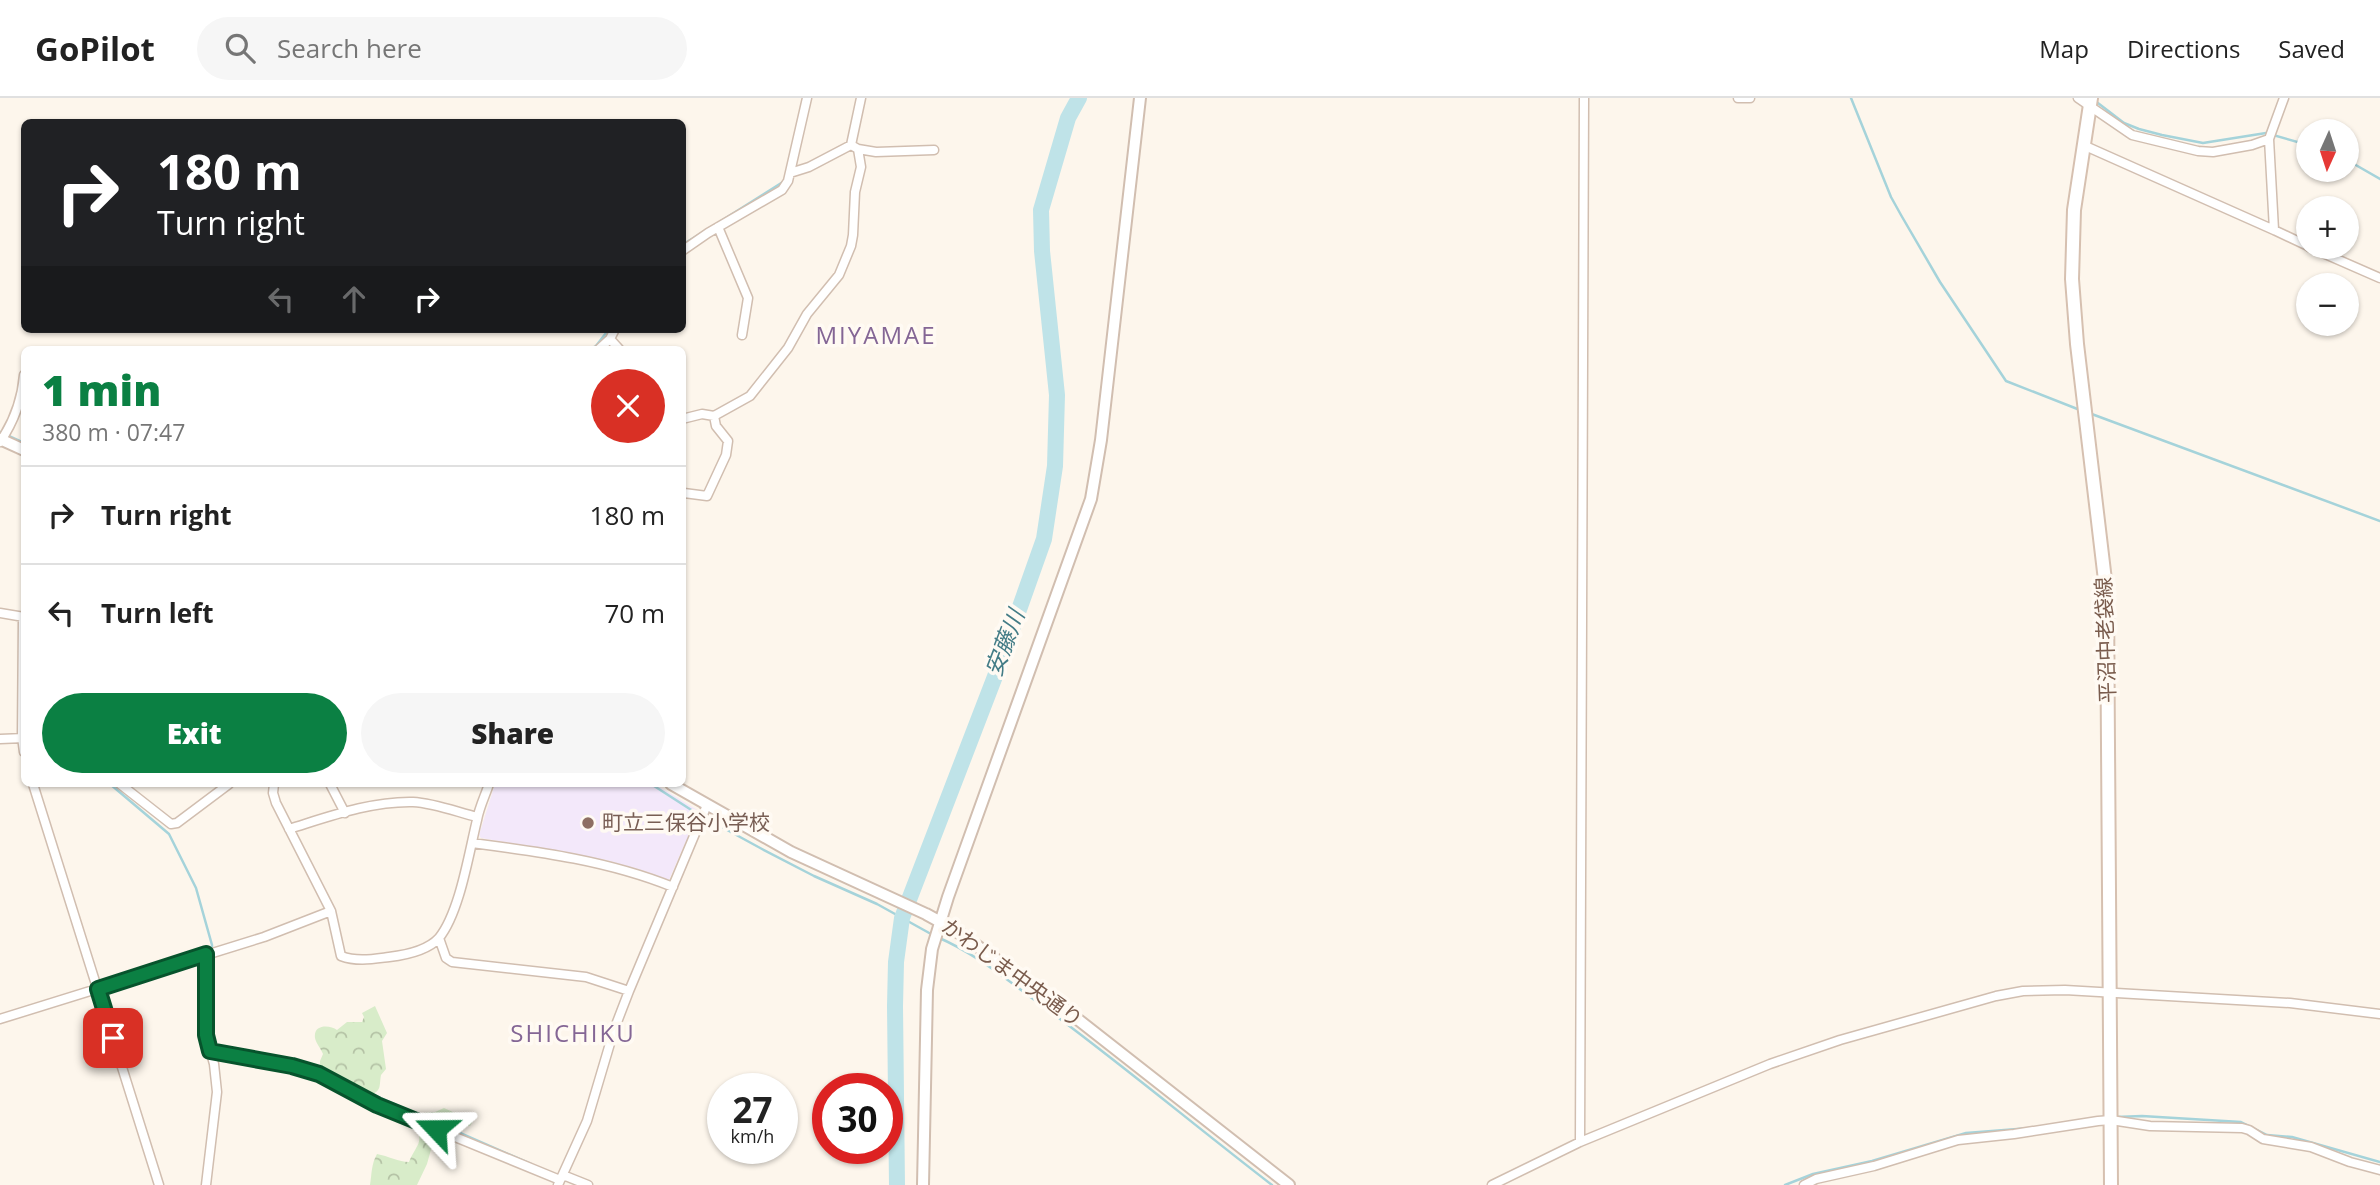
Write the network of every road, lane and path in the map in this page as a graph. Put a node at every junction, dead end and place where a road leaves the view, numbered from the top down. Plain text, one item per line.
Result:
1 (807, 98) edge
2 (861, 98) edge
3 (1140, 98) edge
4 (1584, 98) edge
5 (1738, 98) edge
6 (1750, 98) edge
7 (2078, 98) edge
8 (2284, 98) edge
9 (2090, 103) edge
10 (2269, 139) junction
11 (2083, 145) junction
12 (854, 147) junction
13 (934, 150) dead end
14 (790, 173) junction
15 (718, 227) junction
16 (2274, 230) junction
17 (2296, 240) edge
18 (686, 248) edge
19 (2338, 259) edge
20 (2380, 278) edge
21 (613, 333) edge
22 (742, 335) dead end
23 (610, 339) junction
24 (602, 346) edge
25 (616, 346) edge
26 (21, 393) edge
27 (714, 416) junction
28 (686, 418) edge
29 (1, 440) edge
30 (21, 449) edge
31 (686, 493) edge
32 (0, 613) edge
33 (21, 616) edge
34 (21, 737) edge
35 (0, 739) edge
36 (34, 787) edge
37 (124, 787) edge
38 (225, 787) edge
39 (274, 787) edge
40 (332, 787) edge
41 (488, 787) edge
42 (676, 787) edge
43 (707, 805) junction
44 (345, 813) junction
45 (477, 817) junction
46 (289, 829) junction
47 (472, 843) junction
48 (673, 887) junction
49 (331, 911) junction
50 (939, 921) junction
51 (439, 938) junction
52 (206, 954) junction
53 (98, 989) junction
54 (629, 991) junction
55 (2111, 993) junction
56 (2380, 1014) edge
57 (0, 1019) edge
58 (210, 1051) junction
59 (2111, 1120) junction
60 (1580, 1142) junction
61 (2380, 1170) edge
62 (560, 1180) edge
63 (159, 1185) edge
64 (206, 1185) edge
65 (588, 1185) edge
66 (923, 1185) edge
67 (1289, 1185) edge
68 (1492, 1185) edge
69 (1804, 1185) edge
70 (2111, 1185) edge

1 - 14 street
2 - 12 street
3 - 50 street
4 - 60 street
5 - 6 street
7 - 9 street
8 - 10 street
9 - 10 street
9 - 11 main road, 平沼中老袋線
10 - 16 street
11 - 16 street
11 - 55 main road, 平沼中老袋線
12 - 13 street
12 - 14 street
12 - 27 street
14 - 15 street
15 - 18 street
15 - 22 street
16 - 17 street
19 - 20 street
21 - 23 street
23 - 24 street
23 - 25 street
26 - 29 street
27 - 28 street
27 - 31 street
29 - 30 street
32 - 33 street
34 - 35 street
36 - 53 street
37 - 38 street
39 - 46 street
40 - 44 street
41 - 45 street
42 - 43 street, かわじま中央通り
43 - 48 street
43 - 50 street, かわじま中央通り
44 - 45 street
44 - 46 street
45 - 47 street
46 - 49 street
47 - 48 street
47 - 51 street
48 - 54 street
49 - 51 street
49 - 52 street
50 - 66 street
50 - 67 street, かわじま中央通り
51 - 54 street
52 - 53 street
52 - 58 street
53 - 57 street
53 - 63 street
54 - 62 street
55 - 56 street
55 - 59 main road, 平沼中老袋線
55 - 60 street
58 - 62 street
58 - 64 street
59 - 61 street
59 - 69 street
59 - 70 main road, 平沼中老袋線
60 - 68 street
62 - 65 street

